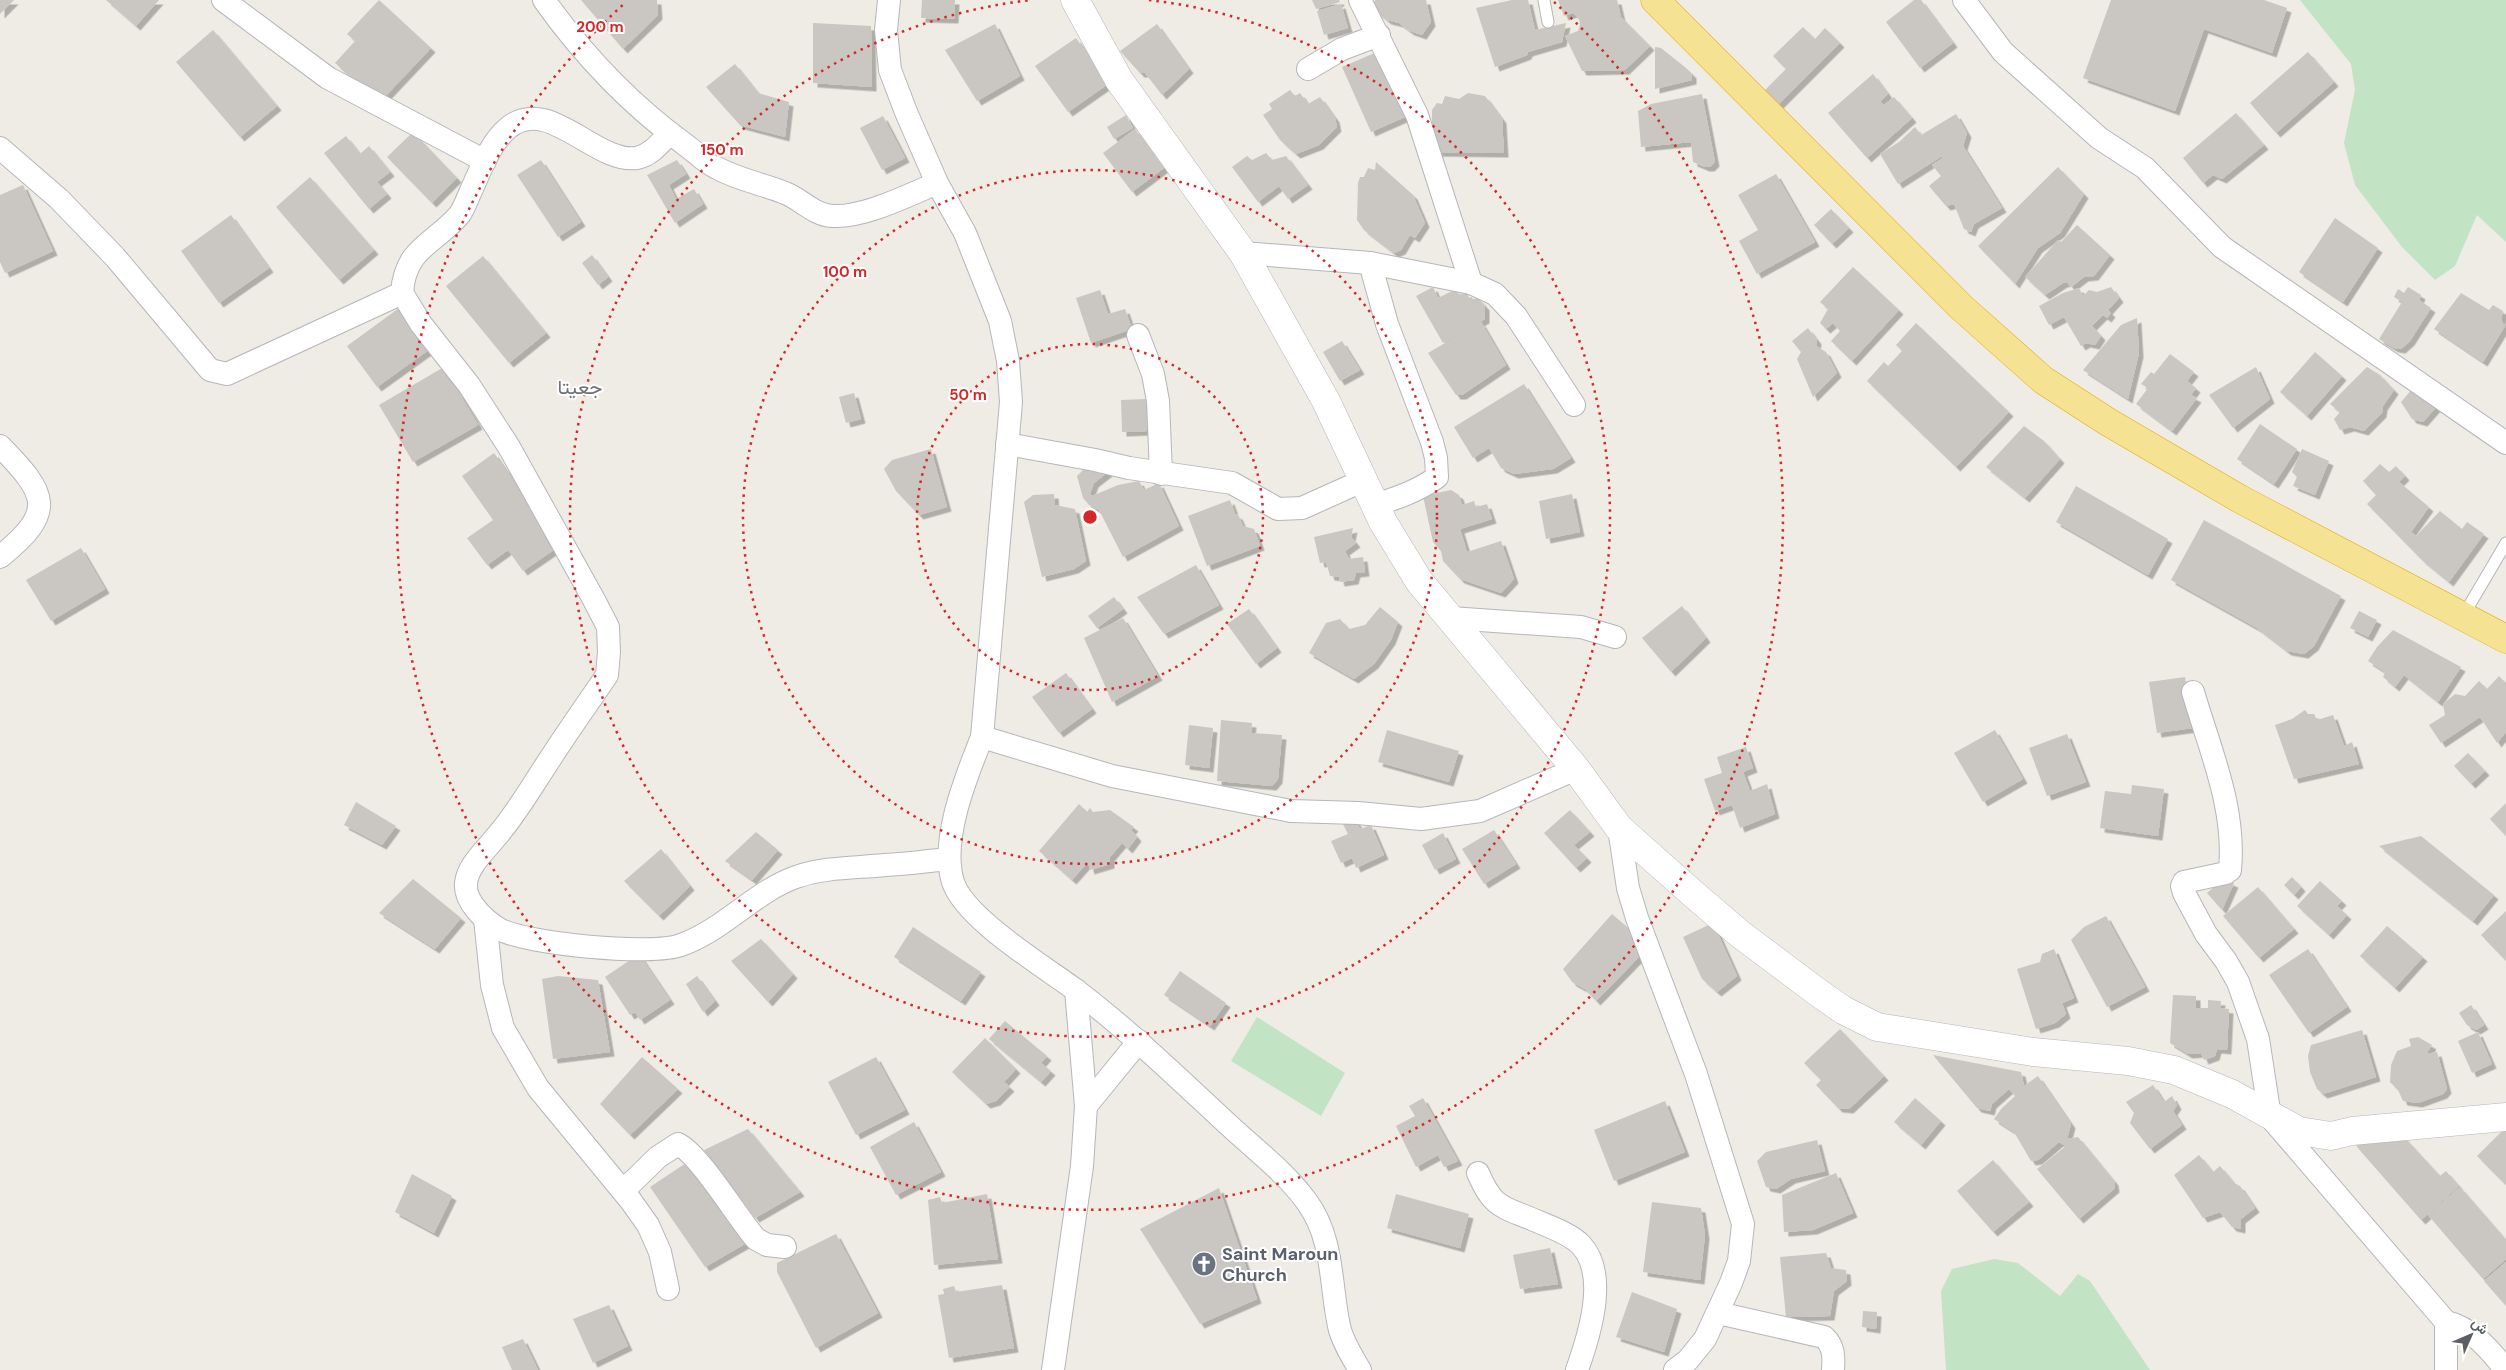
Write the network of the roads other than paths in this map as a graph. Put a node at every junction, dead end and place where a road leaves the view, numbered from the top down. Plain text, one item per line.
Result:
1 (223, 0) edge
2 (544, 0) edge
3 (889, 0) edge
4 (1075, 0) edge
5 (1360, 0) edge
6 (1544, 0) edge
7 (1655, 0) edge
8 (1964, 0) edge
9 (1548, 22) dead end
10 (1379, 35) junction
11 (1308, 68) dead end
12 (670, 134) junction
13 (0, 148) edge
14 (485, 161) junction
15 (937, 183) junction
16 (1243, 253) junction
17 (1370, 263) junction
18 (1471, 282) junction
19 (402, 293) junction
20 (1138, 335) dead end
21 (1574, 405) dead end
22 (2506, 443) edge
23 (1006, 444) junction
24 (0, 446) edge
25 (1162, 474) junction
26 (1362, 481) junction
27 (1375, 505) junction
28 (2506, 543) edge
29 (0, 557) edge
30 (2463, 616) junction
31 (1450, 618) junction
32 (1615, 637) dead end
33 (2506, 639) edge
34 (2193, 692) dead end
35 (982, 738) junction
36 (1576, 770) junction
37 (1620, 828) junction
38 (948, 859) junction
39 (485, 918) junction
40 (1076, 990) junction
41 (1140, 1042) junction
42 (1086, 1106) junction
43 (2270, 1117) junction
44 (2506, 1117) edge
45 (1478, 1173) dead end
46 (622, 1191) junction
47 (785, 1247) dead end
48 (668, 1289) dead end
49 (1718, 1313) junction
50 (2446, 1322) junction
51 (1053, 1370) edge
52 (1360, 1370) edge
53 (1577, 1370) edge
54 (1675, 1370) edge
55 (1833, 1370) edge
56 (2446, 1370) edge
57 (2506, 1370) edge

1 - 14 street
2 - 12 street
3 - 15 street
4 - 16 street
5 - 10 street
6 - 9 lane
7 - 30 highway
8 - 22 street
10 - 11 street
10 - 18 street
12 - 14 street
12 - 15 street
13 - 19 street
14 - 19 street
15 - 23 street
16 - 17 street
16 - 26 street
17 - 18 street
17 - 27 street
18 - 21 street
19 - 39 street
20 - 25 street
23 - 25 street
23 - 35 street
24 - 29 street
25 - 26 street
26 - 27 street
27 - 31 street
28 - 30 lane
30 - 33 highway
31 - 32 street
31 - 36 street
34 - 43 street
35 - 36 street
35 - 38 street
36 - 37 street
37 - 43 street
37 - 49 street
38 - 39 street
38 - 40 street
39 - 46 street
40 - 41 street
40 - 42 street
41 - 42 street
41 - 52 street
42 - 51 street
43 - 44 street
43 - 50 street
45 - 53 street
46 - 47 street
46 - 48 street
49 - 54 street
49 - 55 street
50 - 56 street
50 - 57 street

